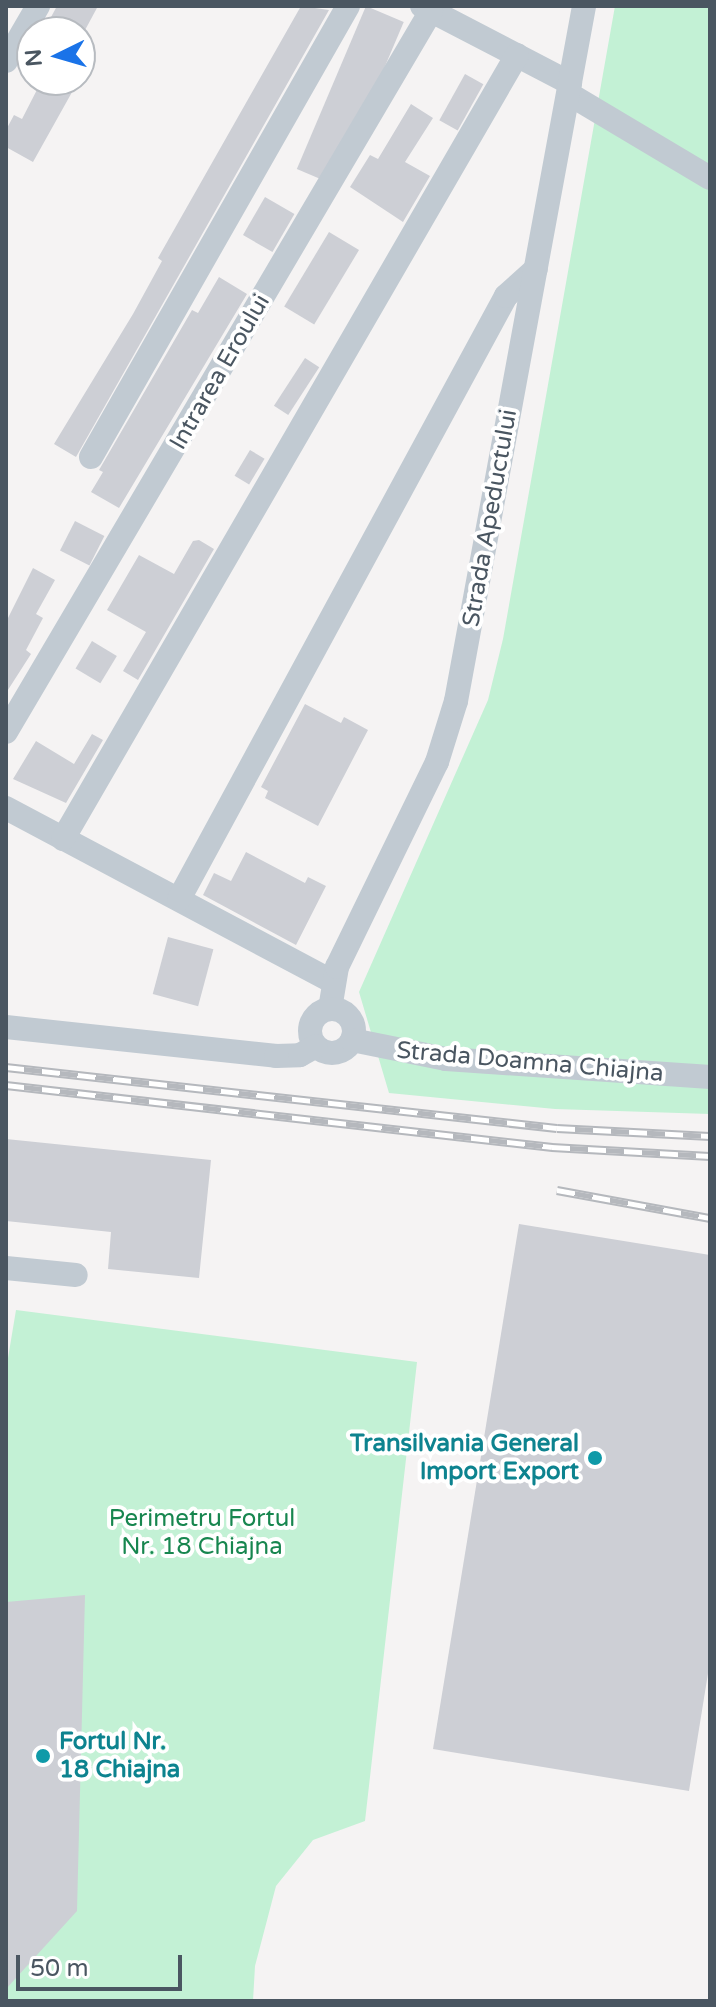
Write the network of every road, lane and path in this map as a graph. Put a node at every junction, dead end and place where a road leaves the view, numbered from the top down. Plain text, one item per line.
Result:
1 (38, 6) edge
2 (348, 6) edge
3 (584, 6) edge
4 (427, 8) edge
5 (517, 55) junction
6 (6, 61) edge
7 (570, 88) junction
8 (710, 178) edge
9 (536, 269) junction
10 (91, 457) dead end
11 (6, 732) edge
12 (6, 808) edge
13 (63, 839) junction
14 (179, 899) junction
15 (332, 981) junction
16 (330, 1009) junction
17 (6, 1027) edge
18 (352, 1040) junction
19 (316, 1046) junction
20 (710, 1077) edge
21 (6, 1268) edge
22 (76, 1275) dead end

1 - 6 street
2 - 10 street
3 - 7 street, Strada Apeductului
4 - 5 street
4 - 11 street, Intrarea Eroului
5 - 7 street
5 - 13 street
7 - 8 street
7 - 9 street, Strada Apeductului
9 - 14 street
9 - 15 street, Strada Apeductului
12 - 13 street
13 - 14 street
14 - 15 street
15 - 16 street, Strada Apeductului
16 - 18 street
16 - 19 street
17 - 19 street
18 - 19 street
18 - 20 street, Strada Doamna Chiajna
21 - 22 street

